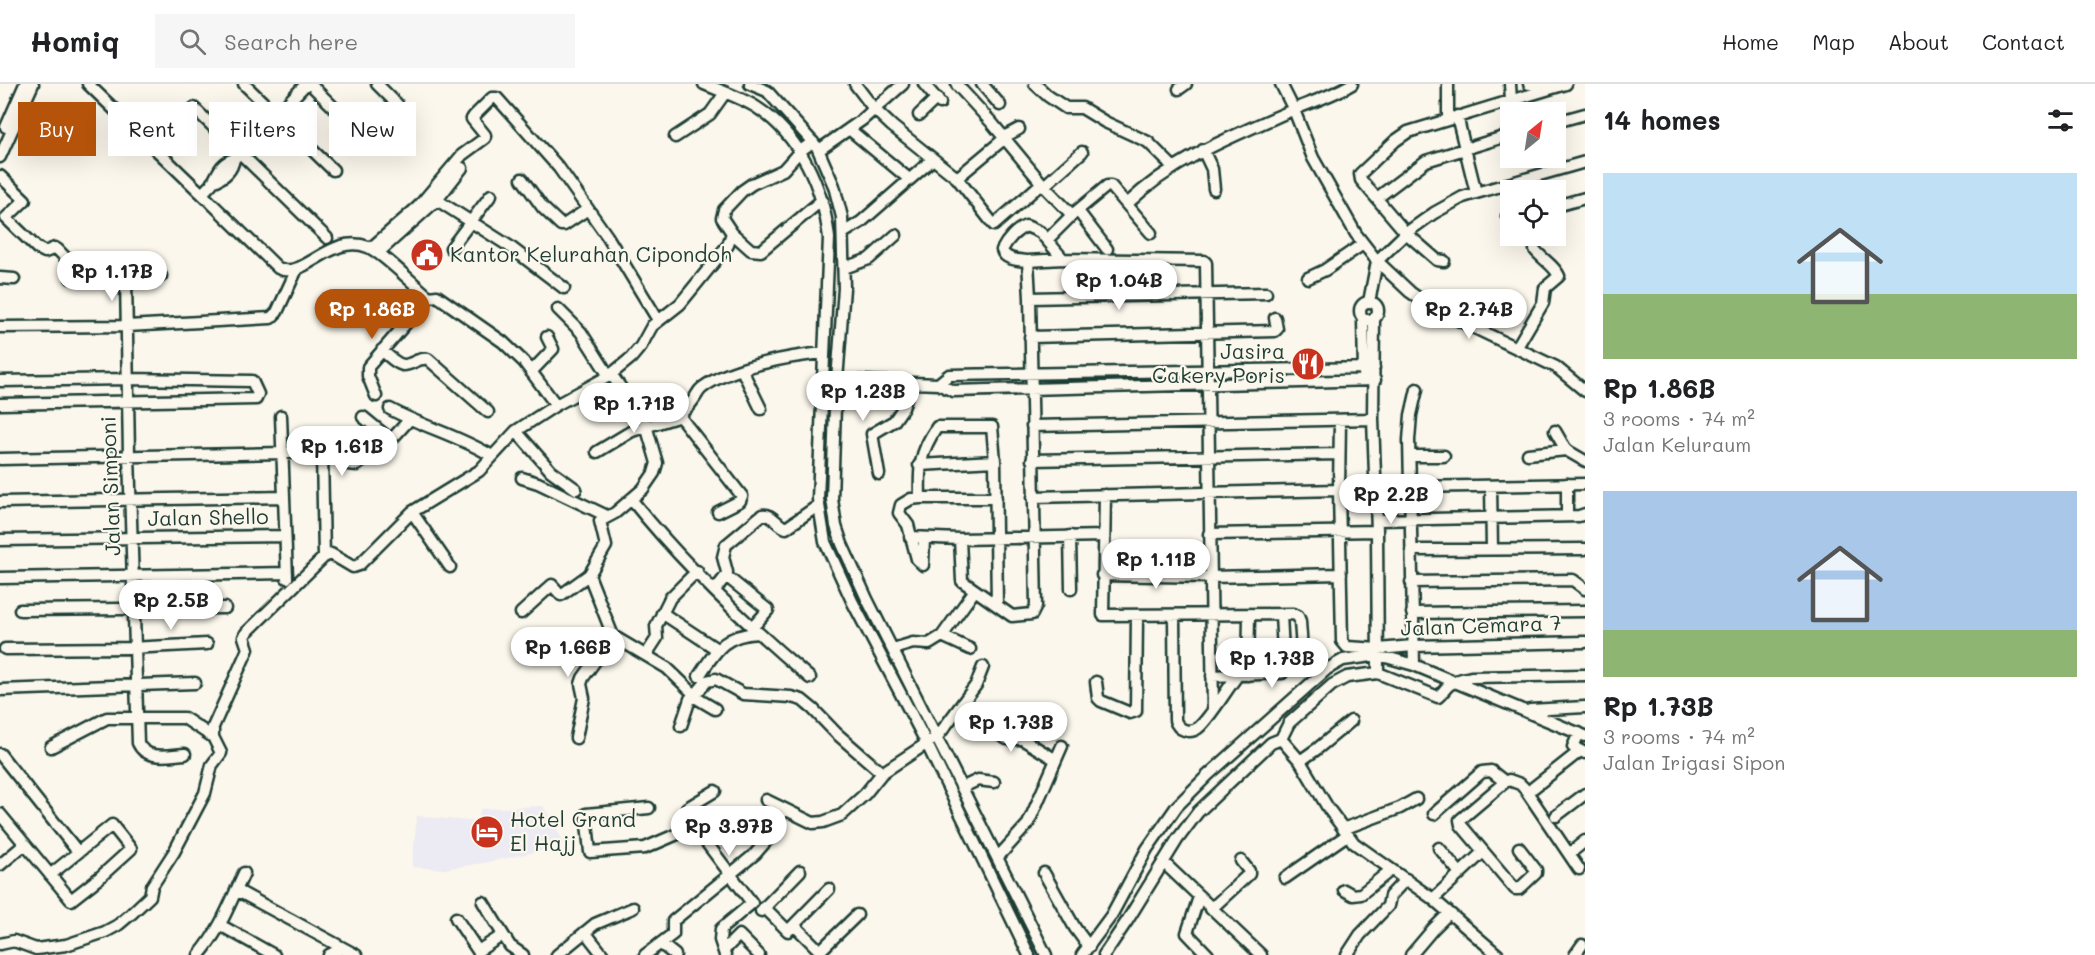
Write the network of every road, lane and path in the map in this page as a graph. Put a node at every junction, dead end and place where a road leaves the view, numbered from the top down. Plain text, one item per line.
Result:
1 (25, 84) edge
2 (33, 84) edge
3 (88, 84) edge
4 (244, 84) edge
5 (308, 84) edge
6 (377, 84) edge
7 (704, 84) edge
8 (750, 84) edge
9 (855, 84) edge
10 (903, 84) edge
11 (924, 84) edge
12 (982, 84) edge
13 (1035, 84) edge
14 (1281, 84) edge
15 (1352, 84) edge
16 (1448, 84) edge
17 (1510, 84) edge
18 (1529, 84) edge
19 (1566, 84) edge
20 (957, 85) edge
21 (1548, 86) edge
22 (771, 88) edge
23 (725, 93) junction
24 (992, 96) junction
25 (1511, 101) junction
26 (263, 102) edge
27 (289, 102) edge
28 (395, 102) edge
29 (329, 104) edge
30 (1000, 105) dead end
31 (978, 108) junction
32 (874, 109) junction
33 (1294, 110) junction
34 (197, 111) edge
35 (1585, 114) edge
36 (919, 115) dead end
37 (1453, 117) junction
38 (1566, 119) edge
39 (209, 125) edge
40 (849, 129) junction
41 (1019, 129) dead end
42 (675, 137) dead end
43 (1005, 138) junction
44 (1500, 138) edge
45 (2, 141) edge
46 (814, 145) junction
47 (1464, 148) junction
48 (801, 150) junction
49 (1203, 150) junction
50 (1082, 152) dead end
51 (317, 155) edge
52 (237, 156) joint
53 (0, 157) edge
54 (933, 159) junction
55 (1585, 162) edge
56 (1173, 167) junction
57 (462, 168) dead end
58 (333, 170) dead end
59 (0, 176) edge
60 (957, 178) junction
61 (522, 179) dead end
62 (909, 179) junction
63 (1043, 185) junction
64 (1214, 189) dead end
65 (1476, 193) junction
66 (202, 194) junction
67 (491, 195) dead end
68 (1377, 198) junction
69 (1585, 198) edge
70 (437, 200) junction
71 (822, 200) junction
72 (1566, 203) edge
73 (1127, 204) junction
74 (588, 209) junction
75 (1075, 213) junction
76 (470, 222) junction
77 (732, 233) junction
78 (843, 233) junction
79 (1151, 233) dead end
80 (1406, 233) junction
81 (896, 235) dead end
82 (327, 238) dead end
83 (1047, 240) junction
84 (1363, 244) junction
85 (451, 248) dead end
86 (1107, 249) dead end
87 (374, 250) junction
88 (1535, 250) dead end
89 (1063, 259) junction
90 (1028, 261) junction
91 (1377, 261) junction
92 (1444, 261) dead end
93 (844, 268) junction
94 (297, 269) junction
95 (161, 276) dead end
96 (0, 278) edge
97 (71, 278) dead end
98 (85, 278) junction
99 (126, 278) junction
100 (1308, 278) dead end
101 (14, 279) dead end
102 (829, 286) junction
103 (564, 288) dead end
104 (843, 288) junction
105 (1266, 293) dead end
106 (1206, 295) junction
107 (429, 297) junction
108 (1030, 298) junction
109 (558, 309) dead end
110 (1275, 318) dead end
111 (657, 320) junction
112 (127, 326) junction
113 (0, 327) edge
114 (1207, 334) junction
115 (547, 337) dead end
116 (1030, 337) junction
117 (1517, 347) junction
118 (382, 350) junction
119 (824, 353) junction
120 (1369, 368) junction
121 (742, 370) junction
122 (531, 372) junction
123 (1207, 372) junction
124 (610, 375) junction
125 (1031, 375) junction
126 (128, 379) junction
127 (837, 380) junction
128 (1369, 380) junction
129 (0, 381) edge
130 (938, 384) junction
131 (910, 385) junction
132 (1207, 386) junction
133 (1031, 388) junction
134 (1417, 389) dead end
135 (1585, 391) edge
136 (376, 396) dead end
137 (129, 400) junction
138 (0, 404) edge
139 (556, 405) junction
140 (761, 409) dead end
141 (390, 410) dead end
142 (488, 412) dead end
143 (281, 416) dead end
144 (678, 416) junction
145 (363, 417) dead end
146 (1373, 419) junction
147 (409, 420) junction
148 (1340, 420) junction
149 (1207, 421) junction
150 (1032, 426) junction
151 (647, 427) junction
152 (516, 431) junction
153 (1555, 431) dead end
154 (391, 440) junction
155 (1566, 450) junction
156 (597, 452) dead end
157 (282, 453) junction
158 (322, 453) junction
159 (1339, 454) junction
160 (1528, 454) dead end
161 (129, 455) junction
162 (1208, 455) junction
163 (492, 456) junction
164 (1410, 456) junction
165 (1444, 456) dead end
166 (0, 459) edge
167 (1032, 460) junction
168 (995, 461) junction
169 (1585, 461) edge
170 (919, 465) junction
171 (879, 474) dead end
172 (522, 478) dead end
173 (1567, 484) junction
174 (1585, 484) edge
175 (1491, 486) junction
176 (1410, 488) junction
177 (576, 489) dead end
178 (1339, 490) junction
179 (1209, 494) junction
180 (1105, 495) junction
181 (282, 497) junction
182 (1033, 497) junction
183 (131, 498) junction
184 (996, 498) junction
185 (631, 499) junction
186 (915, 499) junction
187 (0, 502) edge
188 (819, 505) junction
189 (412, 512) junction
190 (718, 512) dead end
191 (1585, 514) edge
192 (834, 515) junction
193 (607, 516) junction
194 (1567, 516) junction
195 (821, 517) junction
196 (1492, 517) junction
197 (1411, 519) junction
198 (1374, 527) junction
199 (1341, 531) junction
200 (1209, 534) junction
201 (285, 536) junction
202 (1070, 536) junction
203 (1103, 536) junction
204 (910, 537) junction
205 (1034, 537) junction
206 (132, 538) junction
207 (924, 538) junction
208 (996, 538) junction
209 (960, 539) junction
210 (0, 540) edge
211 (1492, 549) junction
212 (1585, 549) edge
213 (1411, 550) junction
214 (324, 557) junction
215 (450, 567) dead end
216 (697, 571) junction
217 (287, 573) junction
218 (590, 574) junction
219 (1341, 574) junction
220 (133, 575) junction
221 (1102, 575) junction
222 (726, 576) junction
223 (1210, 577) junction
224 (0, 578) edge
225 (1411, 582) junction
226 (1071, 589) dead end
227 (1585, 589) edge
228 (288, 590) junction
229 (715, 590) junction
230 (975, 590) junction
231 (997, 605) junction
232 (225, 608) dead end
233 (134, 609) junction
234 (20, 610) dead end
235 (1585, 611) edge
236 (521, 613) dead end
237 (662, 613) junction
238 (1412, 613) junction
239 (1174, 615) junction
240 (1211, 615) junction
241 (1249, 615) junction
242 (1281, 615) junction
243 (1137, 616) junction
244 (755, 631) junction
245 (613, 636) junction
246 (942, 636) junction
247 (1585, 642) edge
248 (207, 644) dead end
249 (1413, 646) junction
250 (136, 647) junction
251 (4, 649) dead end
252 (893, 649) junction
253 (970, 649) dead end
254 (718, 650) junction
255 (646, 655) junction
256 (1379, 661) junction
257 (1414, 664) junction
258 (983, 667) dead end
259 (1284, 670) junction
260 (1243, 675) junction
261 (1585, 675) edge
262 (699, 676) dead end
263 (1212, 676) junction
264 (810, 678) dead end
265 (195, 682) dead end
266 (1096, 682) dead end
267 (136, 683) junction
268 (1448, 688) junction
269 (0, 690) edge
270 (694, 695) junction
271 (1585, 707) edge
272 (715, 709) dead end
273 (1212, 710) junction
274 (1527, 710) junction
275 (137, 718) junction
276 (1351, 721) dead end
277 (978, 723) dead end
278 (681, 726) dead end
279 (213, 737) junction
280 (576, 738) dead end
281 (932, 739) junction
282 (1281, 739) junction
283 (1580, 742) edge
284 (1062, 746) dead end
285 (51, 747) dead end
286 (0, 754) edge
287 (185, 754) dead end
288 (1056, 760) junction
289 (1300, 761) junction
290 (882, 773) junction
291 (994, 782) dead end
292 (1505, 782) junction
293 (963, 787) junction
294 (1533, 788) dead end
295 (715, 791) dead end
296 (1585, 794) edge
297 (1416, 799) dead end
298 (766, 800) dead end
299 (649, 808) dead end
300 (784, 809) junction
301 (0, 814) edge
302 (1434, 814) dead end
303 (1556, 816) dead end
304 (696, 826) junction
305 (1345, 832) junction
306 (1585, 841) edge
307 (25, 844) junction
308 (1439, 848) dead end
309 (1519, 848) dead end
310 (78, 852) junction
311 (1484, 852) junction
312 (1569, 854) junction
313 (998, 857) junction
314 (1240, 861) dead end
315 (1163, 862) junction
316 (0, 865) edge
317 (1579, 869) dead end
318 (1391, 870) junction
319 (800, 871) dead end
320 (244, 873) dead end
321 (730, 873) junction
322 (1044, 873) dead end
323 (1460, 873) junction
324 (50, 875) junction
325 (1285, 878) dead end
326 (1406, 879) junction
327 (830, 889) dead end
328 (236, 890) junction
329 (1344, 890) dead end
330 (1199, 897) junction
331 (1433, 899) junction
332 (483, 902) dead end
333 (752, 903) junction
334 (764, 907) junction
335 (633, 908) dead end
336 (1211, 909) junction
337 (1449, 913) junction
338 (856, 915) dead end
339 (456, 918) dead end
340 (220, 925) junction
341 (794, 925) junction
342 (585, 932) junction
343 (503, 935) junction
344 (0, 944) edge
345 (661, 944) junction
346 (1582, 945) dead end
347 (1085, 951) edge
348 (346, 952) edge
349 (724, 953) edge
350 (199, 955) edge
351 (274, 955) edge
352 (329, 955) edge
353 (356, 955) edge
354 (523, 955) edge
355 (557, 955) edge
356 (603, 955) edge
357 (645, 955) edge
358 (675, 955) edge
359 (759, 955) edge
360 (1029, 955) edge
361 (1046, 955) edge
362 (1104, 955) edge
363 (1208, 955) edge
364 (1261, 955) edge
365 (1347, 955) edge
366 (1411, 955) edge
367 (1498, 955) edge
368 (1575, 955) edge

1 - 45 street
2 - 45 street
3 - 66 street
4 - 26 street
5 - 27 street
5 - 29 street
6 - 28 street
7 - 23 street
8 - 22 street
9 - 32 street
10 - 32 street
11 - 36 street
12 - 24 street
13 - 56 street
14 - 33 street
15 - 33 street
16 - 37 street
17 - 25 street
18 - 21 street
19 - 21 street
20 - 31 street
21 - 25 street
22 - 46 street
23 - 42 street
23 - 48 street
24 - 30 street
24 - 31 street
25 - 37 street
31 - 43 street
32 - 40 street
32 - 54 street
33 - 49 street
33 - 84 street
34 - 39 street
35 - 38 street
37 - 47 street
37 - 68 street
40 - 46 street
40 - 62 street
41 - 43 street
43 - 60 street
43 - 63 street
44 - 47 street
45 - 53 street
46 - 48 street
46 - 78 street
47 - 65 street
47 - 68 street
48 - 71 street
48 - 77 street
49 - 56 street
49 - 64 street
50 - 63 street
51 - 58 street
52 - 66 street
52 - 82 street
54 - 60 street
54 - 62 street
55 - 65 street
56 - 73 street
57 - 70 street
59 - 98 street
60 - 63 street
61 - 74 street
62 - 78 street
63 - 75 street
65 - 80 street
66 - 94 street
67 - 76 street
68 - 80 street
69 - 72 street
70 - 76 street
70 - 87 street
71 - 77 street
71 - 102 street
73 - 75 street
73 - 79 street
74 - 87 street
74 - 111 street
75 - 83 street
75 - 86 street
76 - 85 street
76 - 103 street
77 - 111 street
78 - 93 street
80 - 91 street
80 - 92 street
81 - 93 street
83 - 89 street
83 - 90 street
84 - 91 street
84 - 100 street
87 - 94 street
87 - 107 street
88 - 117 street
89 - 90 street
89 - 106 street
90 - 108 street
91 - 117 street
91 - 120 street
93 - 104 street
94 - 112 street
95 - 99 street
96 - 101 street
97 - 98 street
98 - 99 street
99 - 112 street, Jalan Simponi
102 - 104 street
102 - 119 street
104 - 127 street
105 - 106 street
106 - 108 street
106 - 114 street
107 - 118 street
107 - 122 street
108 - 116 street
109 - 124 street
110 - 114 street
111 - 124 street
112 - 113 street
112 - 126 street, Jalan Simponi
114 - 116 street
114 - 123 street
115 - 122 street
116 - 125 street
117 - 135 street
118 - 136 street
118 - 142 street
119 - 121 street
119 - 188 street
120 - 123 street
120 - 128 street
121 - 140 street
121 - 144 street
122 - 139 street
123 - 125 street
123 - 132 street
124 - 139 street
124 - 151 street
125 - 130 street
125 - 133 street
126 - 129 street
126 - 137 street, Jalan Simponi
126 - 137 street
127 - 131 street
127 - 192 street
128 - 132 street
128 - 146 street
130 - 131 street
130 - 133 street
131 - 171 street
132 - 133 street
132 - 149 street
133 - 150 street
134 - 164 street
137 - 138 street
137 - 161 street, Jalan Simponi
139 - 152 street
141 - 147 street
143 - 157 street
144 - 151 street
144 - 190 street
145 - 154 street
146 - 148 street
146 - 198 street
147 - 154 street
147 - 163 street
148 - 149 street
148 - 159 street
149 - 150 street
149 - 162 street
150 - 167 street
151 - 156 street
151 - 185 street
152 - 163 street
152 - 177 street
153 - 155 street
154 - 158 street
155 - 160 street
155 - 169 street
157 - 158 street
157 - 161 street
157 - 181 street
158 - 214 street
159 - 162 street
159 - 178 street
161 - 166 street
161 - 183 street, Jalan Simponi
162 - 167 street
162 - 179 street
163 - 189 street
164 - 165 street
164 - 176 street
167 - 182 street
168 - 170 street
168 - 170 street
168 - 184 street
170 - 186 street
172 - 193 street
173 - 174 street
173 - 175 street
173 - 194 street
175 - 176 street
175 - 196 street
176 - 197 street
178 - 179 street
178 - 199 street
179 - 180 street
179 - 200 street
180 - 182 street
180 - 203 street
181 - 183 street
181 - 201 street
182 - 205 street
183 - 187 street
183 - 206 street, Jalan Simponi
184 - 186 street
184 - 208 street
185 - 193 street
185 - 216 street
186 - 204 street
188 - 195 street
188 - 222 street
189 - 214 street
189 - 215 street
191 - 194 street
192 - 195 street
192 - 252 street
193 - 218 street
194 - 196 street
195 - 281 street
196 - 197 street
196 - 211 street
197 - 198 street
197 - 213 street
198 - 199 street
198 - 256 street
199 - 200 street
199 - 219 street
200 - 223 street
201 - 206 street, Jalan Shello
201 - 217 street
202 - 203 street
202 - 205 street
202 - 226 street
203 - 221 street
204 - 207 street
204 - 207 street
205 - 208 street
205 - 231 street
206 - 210 street, Jalan Shello
206 - 220 street, Jalan Simponi
207 - 209 street
208 - 209 street
208 - 231 street
209 - 230 street
211 - 212 street
211 - 213 street
213 - 225 street
214 - 228 street
216 - 229 street
216 - 237 street
217 - 220 street
217 - 228 street
218 - 236 street
218 - 245 street
219 - 223 street
219 - 256 street
220 - 224 street
220 - 233 street, Jalan Simponi
221 - 223 street
221 - 243 street
222 - 229 street
222 - 244 street
223 - 240 street
225 - 227 street
225 - 238 street
228 - 279 street
229 - 244 street
230 - 231 street
230 - 246 street
232 - 233 street
233 - 234 street
233 - 250 street, Jalan Simponi
235 - 238 street
237 - 254 street
237 - 255 street
238 - 249 street
239 - 240 street
239 - 243 street
239 - 273 street
240 - 241 street
240 - 263 street
241 - 242 street
241 - 260 street
242 - 259 street
242 - 259 street
243 - 266 street
244 - 254 street
244 - 264 street
245 - 255 street
245 - 280 street
246 - 252 street
246 - 253 street
247 - 249 street, Jalan Cemara 7
248 - 250 street
249 - 256 street, Jalan Cemara 7
249 - 257 street
250 - 251 street
250 - 267 street, Jalan Simponi
252 - 281 street
254 - 262 street
255 - 270 street
256 - 257 street
256 - 268 street
256 - 282 street
256 - 347 street
257 - 268 street
258 - 281 street
259 - 260 street
260 - 263 street
260 - 273 street
261 - 268 street
263 - 273 street
265 - 267 street
267 - 269 street
267 - 275 street, Jalan Simponi
268 - 274 street
270 - 272 street
270 - 278 street
270 - 290 street
271 - 274 street
274 - 283 street
275 - 279 street
275 - 285 street
275 - 287 street, Jalan Simponi
276 - 289 street
277 - 288 street
279 - 344 street
281 - 290 street
281 - 293 street
281 - 360 street
282 - 289 street
282 - 315 street
283 - 294 street
284 - 288 street
286 - 310 street
288 - 313 street
289 - 305 street
290 - 300 street
291 - 293 street
292 - 302 street
292 - 311 street
292 - 312 street
293 - 313 street
295 - 304 street
296 - 303 street
297 - 305 street
298 - 300 street
299 - 304 street
300 - 321 street
301 - 307 street
304 - 321 street
305 - 318 street
305 - 325 street
306 - 312 street
307 - 316 street
307 - 324 street
308 - 323 street
309 - 311 street
310 - 324 street
310 - 324 street
311 - 323 street
312 - 317 street
313 - 361 street
314 - 336 street
315 - 330 street
315 - 362 street
318 - 326 street
318 - 329 street
319 - 334 street
320 - 328 street
321 - 333 street
321 - 345 street
322 - 347 street
323 - 331 street
326 - 331 street
326 - 365 street
327 - 341 street
328 - 340 street
328 - 348 street
330 - 336 street
330 - 363 street
331 - 337 street
332 - 343 street
333 - 334 street
333 - 349 street
334 - 341 street
335 - 342 street
336 - 364 street
337 - 366 street
337 - 367 street
338 - 341 street
339 - 343 street
340 - 350 street
340 - 351 street
342 - 355 street
342 - 356 street
343 - 354 street
345 - 357 street
345 - 358 street
346 - 368 street
348 - 352 street
348 - 353 street
349 - 359 street

